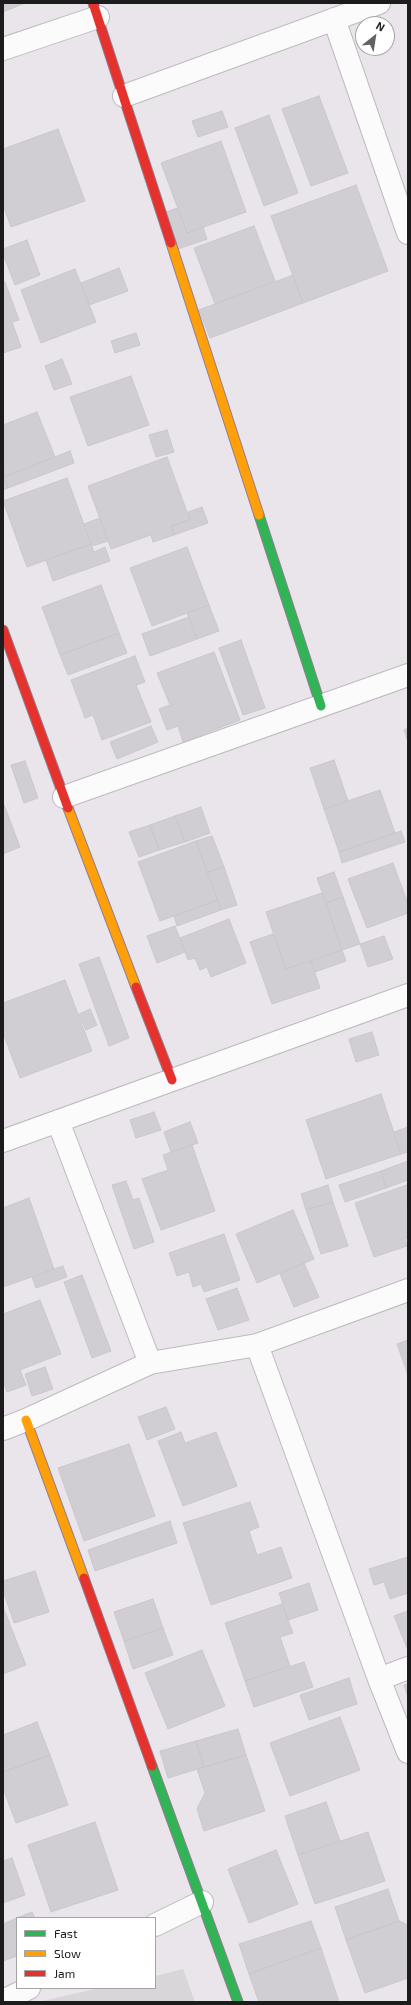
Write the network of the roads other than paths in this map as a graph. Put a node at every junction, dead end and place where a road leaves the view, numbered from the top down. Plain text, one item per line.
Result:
1 (379, 3) edge
2 (95, 10) edge
3 (334, 19) junction
4 (3, 49) edge
5 (124, 96) junction
6 (408, 233) edge
7 (3, 630) edge
8 (408, 675) edge
9 (321, 706) junction
10 (64, 797) junction
11 (408, 995) edge
12 (172, 1080) junction
13 (58, 1121) junction
14 (3, 1141) edge
15 (408, 1290) edge
16 (257, 1345) junction
17 (150, 1363) junction
18 (26, 1420) junction
19 (3, 1429) edge
20 (408, 1668) edge
21 (379, 1679) junction
22 (408, 1752) edge
23 (202, 1902) junction
24 (156, 1925) edge
25 (27, 1989) edge
26 (3, 2001) edge
27 (238, 2002) edge

1 - 3 street
2 - 4 street
2 - 5 street
3 - 5 street
3 - 6 street
5 - 9 street
7 - 10 street
8 - 9 street
9 - 10 street
10 - 12 street
11 - 12 street
12 - 13 street
13 - 14 street
13 - 17 street
15 - 16 street
16 - 17 street
16 - 21 street
17 - 18 street
18 - 19 street
18 - 23 street
20 - 21 street
21 - 22 street
23 - 24 street
23 - 27 street
25 - 26 street

